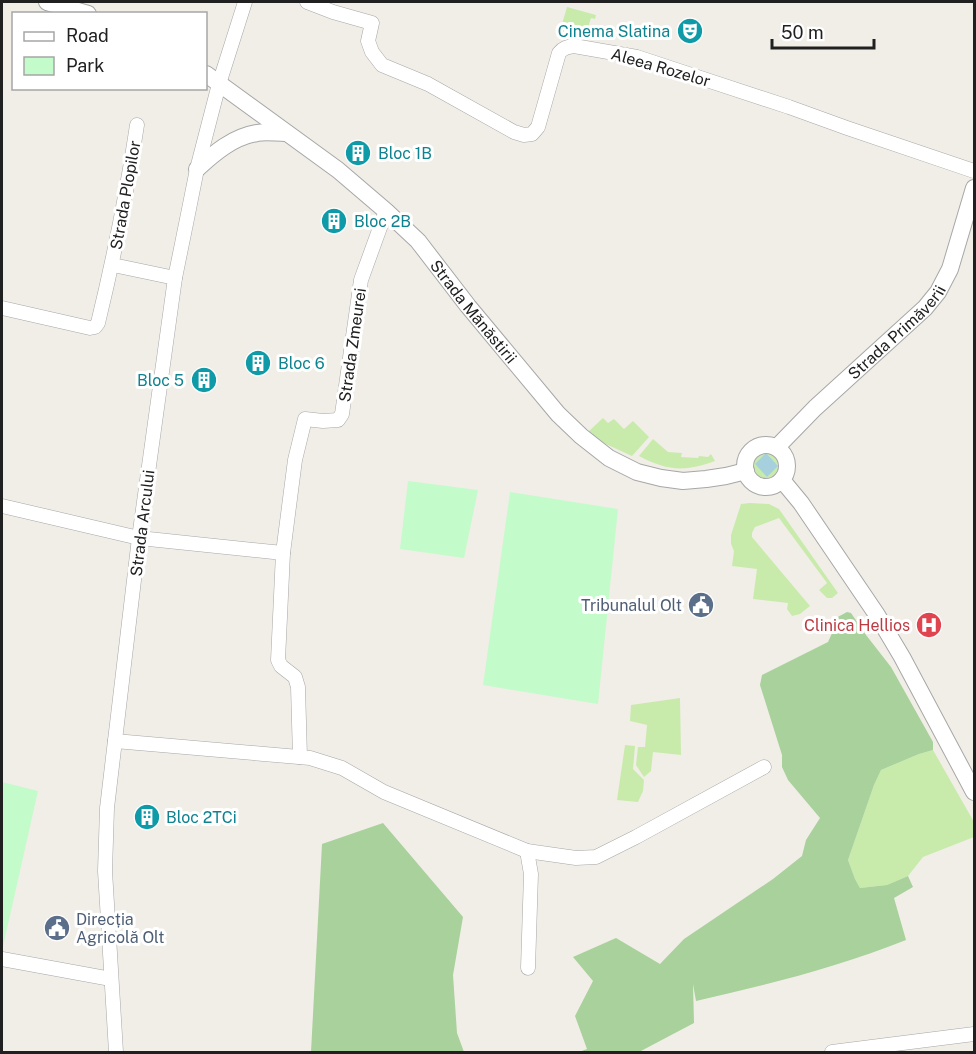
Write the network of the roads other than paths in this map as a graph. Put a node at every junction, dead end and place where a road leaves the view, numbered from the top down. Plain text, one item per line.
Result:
1 (47, 2) edge
2 (245, 2) edge
3 (307, 2) edge
4 (81, 12) edge
5 (212, 79) edge
6 (137, 125) dead end
7 (285, 133) junction
8 (197, 169) junction
9 (975, 171) edge
10 (975, 188) edge
11 (386, 211) junction
12 (112, 265) junction
13 (175, 278) junction
14 (2, 308) edge
15 (777, 447) junction
16 (746, 471) junction
17 (782, 480) junction
18 (2, 506) edge
19 (139, 538) junction
20 (283, 553) junction
21 (116, 741) junction
22 (300, 757) junction
23 (764, 767) dead end
24 (973, 786) edge
25 (527, 851) junction
26 (2, 959) edge
27 (528, 968) dead end
28 (111, 979) junction
29 (975, 1035) edge
30 (908, 1048) edge
31 (116, 1053) edge
32 (832, 1053) edge

1 - 4 street
2 - 5 street, Strada Arcului
3 - 9 street, Aleea Rozelor
5 - 7 street, Strada Mănăstirii
5 - 8 street, Strada Arcului
6 - 12 street, Strada Plopilor
7 - 8 street
7 - 11 street, Strada Mănăstirii
8 - 13 street, Strada Arcului
10 - 15 street, Strada Primăverii
11 - 16 street, Strada Mănăstirii
11 - 20 street, Strada Zmeurei
12 - 13 street, Strada Plopilor
12 - 14 street, Strada Plopilor
13 - 19 street, Strada Arcului
15 - 16 street
15 - 17 street
16 - 17 street
17 - 24 street
18 - 19 street
19 - 20 street
19 - 21 street, Strada Arcului
20 - 22 street, Strada Zmeurei
21 - 22 street
21 - 28 street, Strada Arcului
22 - 25 street
23 - 25 street
25 - 27 street
26 - 28 street
28 - 31 street, Strada Arcului
29 - 30 street
30 - 32 street

